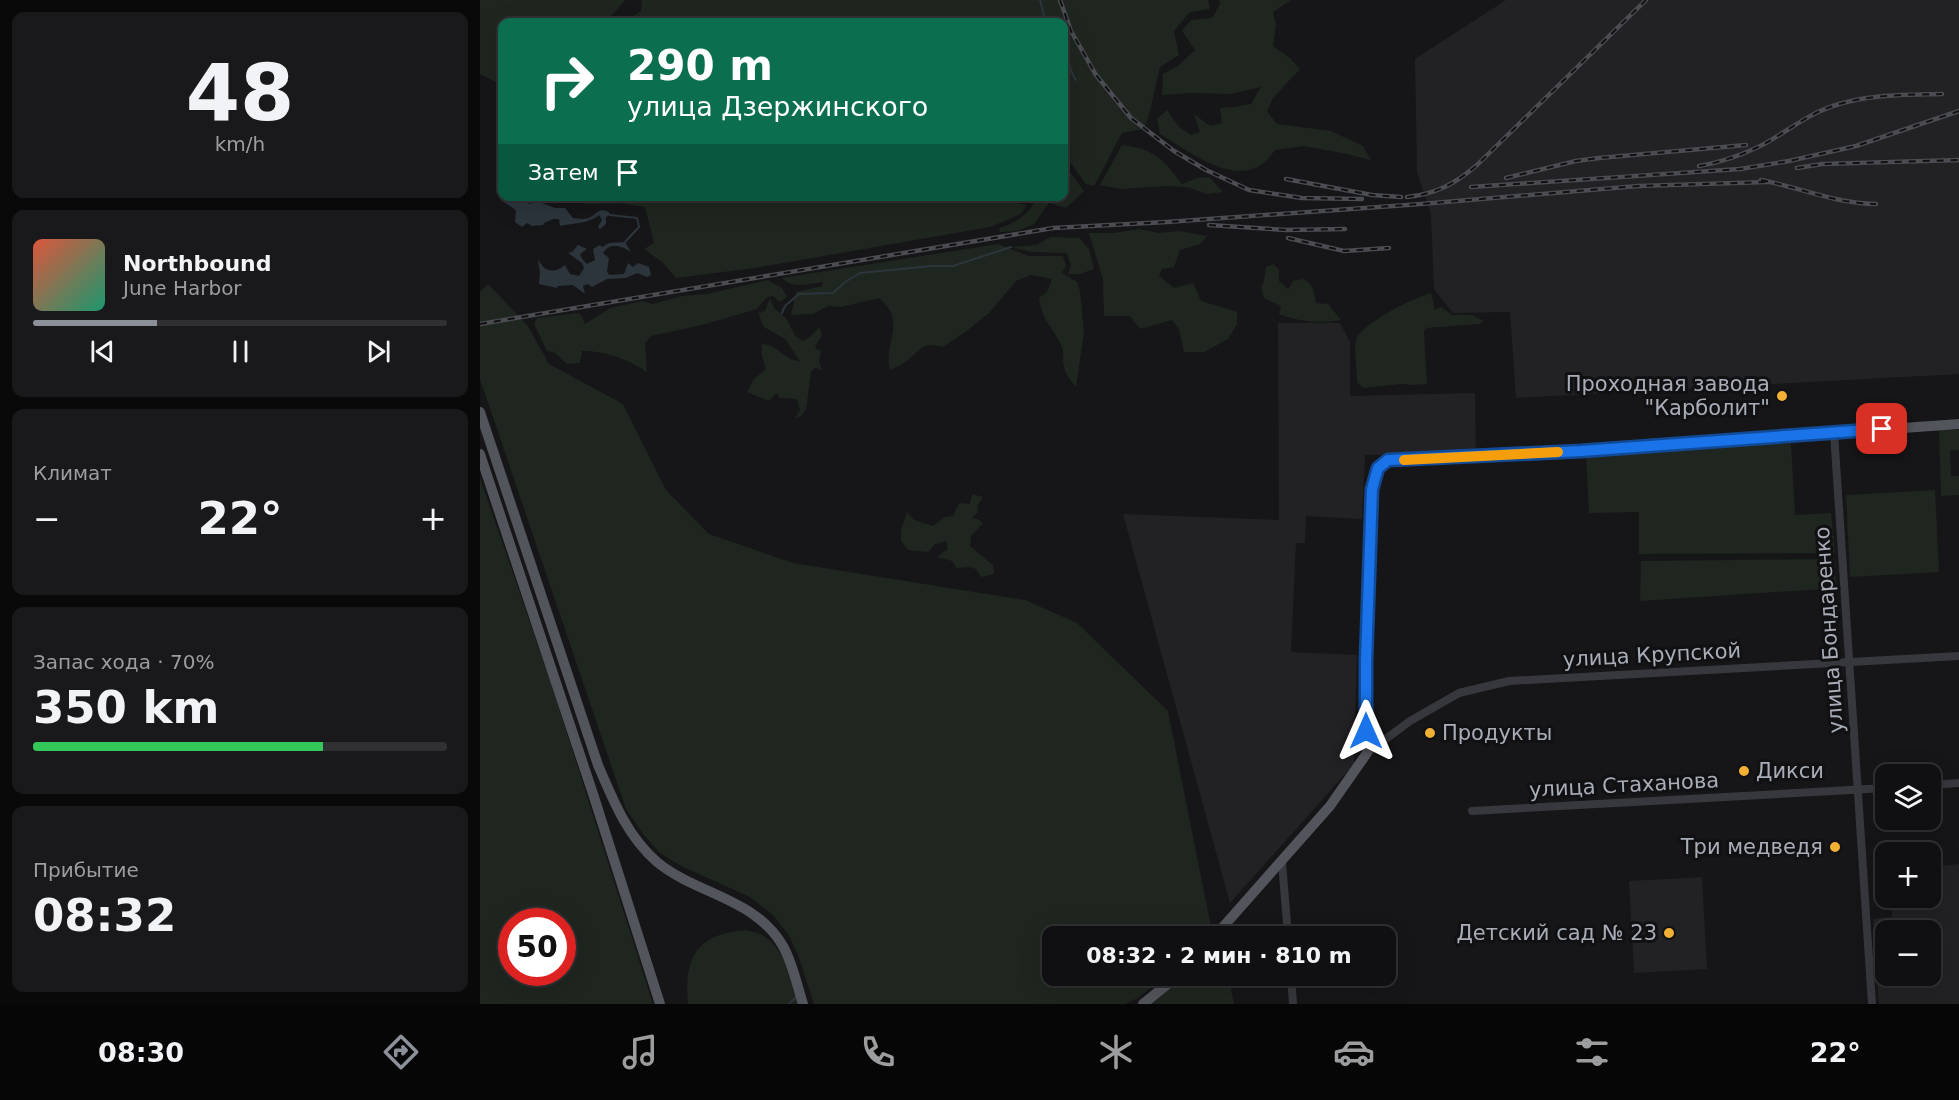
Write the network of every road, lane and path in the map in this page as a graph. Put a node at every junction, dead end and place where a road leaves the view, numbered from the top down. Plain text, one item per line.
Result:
1 (480, 411) edge
2 (1959, 424) edge
3 (1834, 433) junction
4 (480, 454) edge
5 (1959, 656) edge
6 (1849, 662) junction
7 (1367, 753) junction
8 (1959, 783) edge
9 (1941, 784) edge
10 (1875, 789) edge
11 (1858, 790) junction
12 (1472, 811) dead end
13 (1282, 862) junction
14 (1224, 926) edge
15 (1287, 926) edge
16 (1165, 986) edge
17 (1292, 986) edge
18 (660, 1004) edge
19 (803, 1004) edge
20 (1143, 1004) edge
21 (1293, 1004) edge
22 (1872, 1004) edge

1 - 19 main road
2 - 3 main road
3 - 6 street, улица Бондаренко
3 - 7 main road
4 - 18 main road
5 - 6 street, улица Крупской
6 - 7 street, улица Крупской
6 - 11 street, улица Бондаренко
7 - 13 main road
8 - 9 street
10 - 11 street, улица Стаханова
11 - 12 street, улица Стаханова
11 - 22 street, улица Бондаренко
13 - 14 main road
13 - 15 street
16 - 20 main road
17 - 21 street

